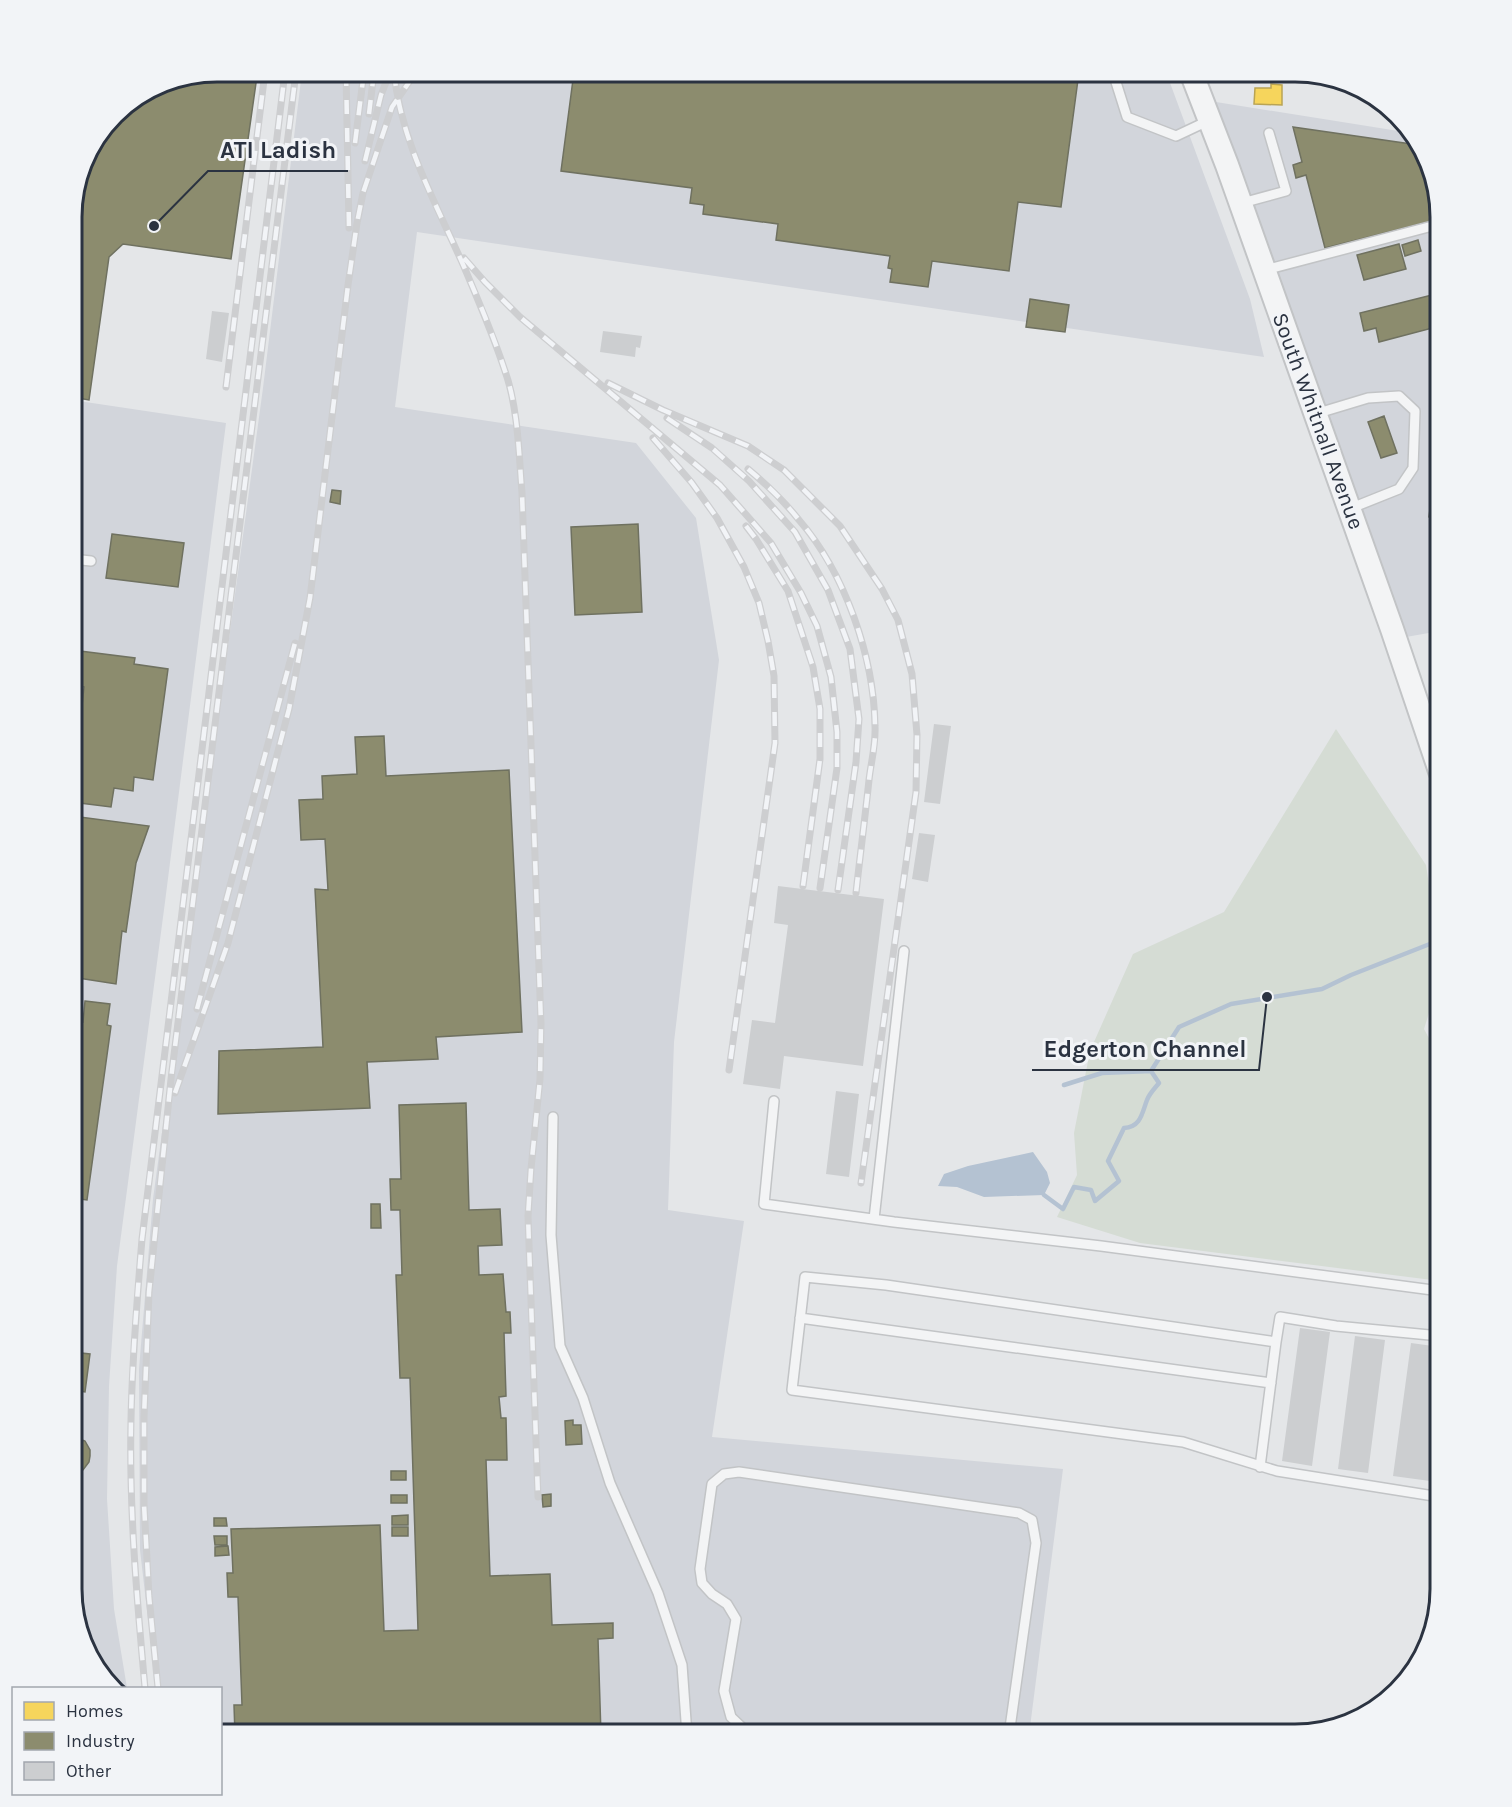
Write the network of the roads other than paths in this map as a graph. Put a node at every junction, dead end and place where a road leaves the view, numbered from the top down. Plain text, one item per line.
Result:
1 (1116, 83) edge
2 (1195, 83) edge
3 (1210, 120) junction
4 (1269, 133) dead end
5 (1241, 204) junction
6 (1430, 227) edge
7 (1264, 270) junction
8 (1315, 414) junction
9 (1349, 509) junction
10 (83, 560) edge
11 (91, 561) dead end
12 (1430, 742) edge
13 (904, 951) dead end
14 (774, 1101) dead end
15 (554, 1117) dead end
16 (874, 1219) junction
17 (1430, 1290) edge
18 (800, 1318) junction
19 (1430, 1335) edge
20 (1276, 1342) junction
21 (1271, 1383) junction
22 (1260, 1467) junction
23 (1430, 1495) edge
24 (686, 1724) edge
25 (739, 1724) edge
26 (1011, 1724) edge

1 - 3 lane
2 - 3 street, South Whitnall Avenue
3 - 5 street, South Whitnall Avenue
4 - 5 lane
5 - 7 street, South Whitnall Avenue
6 - 7 lane
7 - 8 street, South Whitnall Avenue
8 - 9 street, South Whitnall Avenue
8 - 9 lane
9 - 12 street, South Whitnall Avenue
10 - 11 lane
13 - 16 lane
14 - 16 lane
15 - 24 lane
16 - 17 lane
18 - 20 lane
18 - 21 lane
18 - 22 lane
19 - 20 lane
20 - 21 lane
21 - 22 lane
22 - 23 lane
25 - 26 lane

